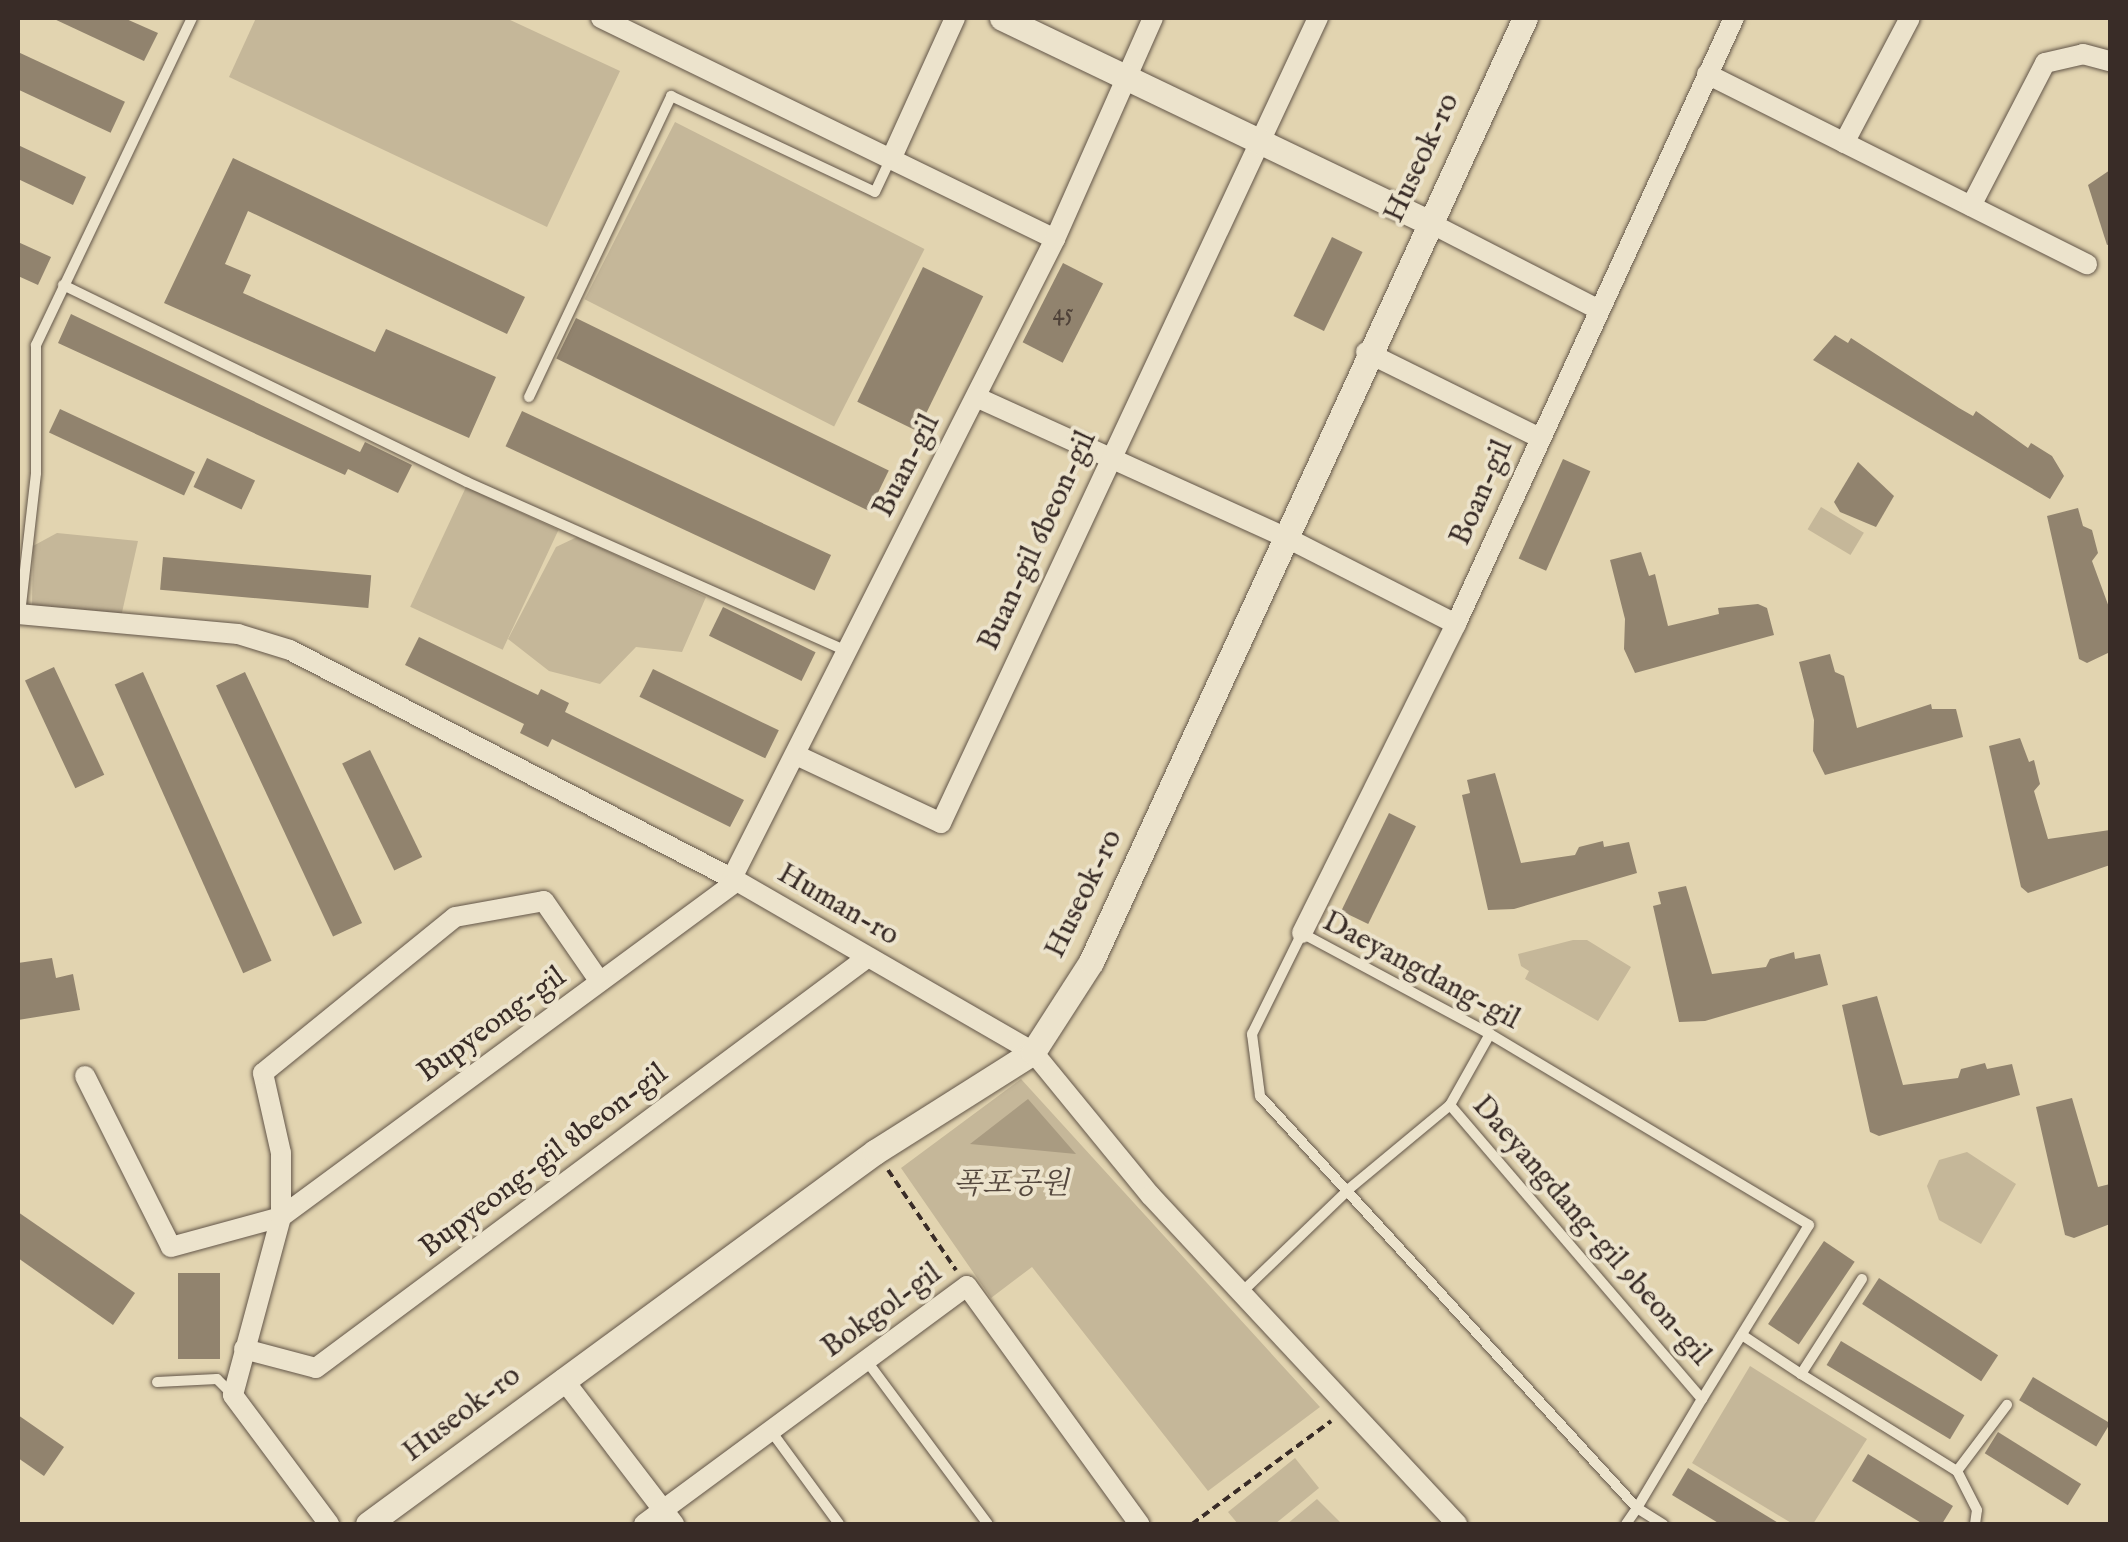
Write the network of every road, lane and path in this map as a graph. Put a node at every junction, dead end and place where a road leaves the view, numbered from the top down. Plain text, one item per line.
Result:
1 (192, 18) edge
2 (601, 18) edge
3 (955, 18) edge
4 (1002, 18) edge
5 (1153, 18) edge
6 (1318, 18) edge
7 (1525, 18) edge
8 (1734, 18) edge
9 (1910, 18) edge
10 (2110, 61) edge
11 (1707, 74) junction
12 (1126, 77) junction
13 (1260, 142) junction
14 (1844, 142) junction
15 (892, 157) junction
16 (1971, 206) junction
17 (1428, 222) junction
18 (1055, 240) junction
19 (2087, 264) dead end
20 (63, 285) junction
21 (1597, 309) junction
22 (1366, 352) junction
23 (530, 397) dead end
24 (976, 397) junction
25 (1540, 438) junction
26 (1108, 458) junction
27 (1285, 537) junction
28 (19, 614) edge
29 (1456, 624) junction
30 (846, 652) junction
31 (796, 755) junction
32 (735, 880) junction
33 (1302, 933) junction
34 (868, 957) junction
35 (600, 982) junction
36 (1490, 1034) junction
37 (1034, 1052) junction
38 (85, 1076) dead end
39 (1450, 1105) junction
40 (875, 1152) junction
41 (1349, 1189) junction
42 (281, 1216) junction
43 (1862, 1279) dead end
44 (968, 1286) junction
45 (1240, 1294) junction
46 (1742, 1335) junction
47 (244, 1348) junction
48 (865, 1360) junction
49 (1801, 1374) junction
50 (563, 1380) junction
51 (157, 1382) dead end
52 (233, 1395) junction
53 (1702, 1399) junction
54 (2007, 1405) dead end
55 (1347, 1409) junction
56 (771, 1431) junction
57 (1958, 1471) junction
58 (1636, 1508) junction
59 (669, 1517) edge
60 (329, 1524) edge
61 (368, 1524) edge
62 (644, 1524) edge
63 (839, 1524) edge
64 (988, 1524) edge
65 (1139, 1524) edge
66 (1192, 1524) edge
67 (1456, 1524) edge
68 (1626, 1524) edge
69 (1663, 1524) edge
70 (1975, 1524) edge

1 - 20 lane
2 - 15 street
3 - 15 street
4 - 12 street
5 - 12 street, Buan-gil
6 - 13 street, Buan-gil 6beon-gil
7 - 17 street, Huseok-ro
8 - 11 street, Boan-gil
9 - 14 street
10 - 16 street
11 - 14 street
11 - 21 street, Boan-gil
12 - 13 street
12 - 18 street, Buan-gil
13 - 17 street
13 - 26 street, Buan-gil 6beon-gil
14 - 16 street
15 - 18 street
15 - 23 lane
16 - 19 street
17 - 21 street
17 - 22 street, Huseok-ro
18 - 24 street, Buan-gil
20 - 28 lane
20 - 30 lane
21 - 25 street, Boan-gil
22 - 25 street
22 - 27 street, Huseok-ro
24 - 26 street
24 - 30 street, Buan-gil
25 - 29 street, Boan-gil
26 - 27 street
26 - 31 street, Buan-gil 6beon-gil
27 - 29 street
27 - 37 street, Huseok-ro
28 - 32 street, Human-ro
29 - 33 street, Boan-gil
30 - 31 street, Buan-gil
31 - 32 street, Buan-gil
32 - 34 street, Human-ro
32 - 35 street, Bupyeong-gil
33 - 36 lane, Daeyangdang-gil
33 - 41 lane, Daeyangdang-gil
34 - 37 street, Human-ro
34 - 47 street, Bupyeong-gil 8beon-gil
35 - 42 street, Bupyeong-gil
35 - 42 street
36 - 39 lane
36 - 46 lane, Daeyangdang-gil
37 - 40 street, Huseok-ro
37 - 45 street, Human-ro
38 - 42 street, Bupyeong-gil
39 - 41 lane, Daeyangdang-gil 9beon-gil
39 - 53 lane, Daeyangdang-gil 9beon-gil
40 - 44 path
40 - 50 street, Huseok-ro
41 - 45 lane, Daeyangdang-gil 9beon-gil
41 - 58 lane, Daeyangdang-gil
42 - 47 street
43 - 49 lane
44 - 48 street, Bokgol-gil
44 - 65 street, Bokgol-gil
45 - 55 street, Human-ro
46 - 49 lane
46 - 53 lane, Daeyangdang-gil
47 - 52 street
48 - 56 street, Bokgol-gil
48 - 64 lane
49 - 57 lane
50 - 59 street
50 - 61 street, Huseok-ro
51 - 52 lane
52 - 60 street
53 - 58 lane, Daeyangdang-gil
54 - 57 lane
55 - 66 path
55 - 67 street, Human-ro
56 - 59 street, Bokgol-gil
56 - 63 lane
57 - 70 lane
58 - 68 lane, Daeyangdang-gil
58 - 69 lane
59 - 62 street, Bokgol-gil

